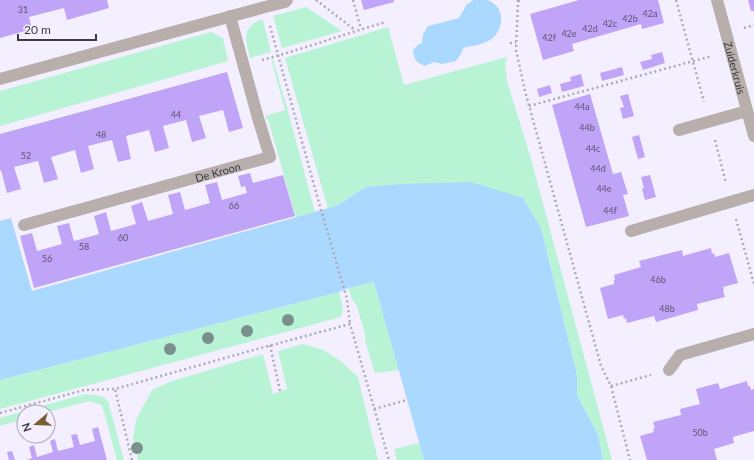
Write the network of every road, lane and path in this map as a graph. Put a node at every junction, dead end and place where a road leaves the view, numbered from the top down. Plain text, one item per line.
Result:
1 (287, 0) edge
2 (316, 0) edge
3 (353, 0) edge
4 (522, 0) edge
5 (717, 0) edge
6 (518, 1) edge
7 (265, 7) junction
8 (230, 16) junction
9 (386, 22) dead end
10 (361, 29) junction
11 (355, 30) junction
12 (510, 43) dead end
13 (516, 43) junction
14 (278, 56) junction
15 (693, 61) dead end
16 (244, 64) junction
17 (0, 79) edge
18 (529, 106) junction
19 (747, 111) junction
20 (679, 130) dead end
21 (754, 136) edge
22 (754, 196) edge
23 (24, 225) dead end
24 (631, 231) dead end
25 (350, 324) junction
26 (754, 334) edge
27 (270, 346) junction
28 (669, 370) joint
29 (611, 386) junction
30 (115, 389) junction
31 (280, 391) dead end
32 (407, 400) dead end
33 (374, 408) junction
34 (0, 413) edge
35 (132, 460) edge
36 (389, 460) edge
37 (630, 460) edge

1 - 7 street
2 - 11 path
3 - 10 path
4 - 6 path
5 - 19 street, Zuiderkruis
6 - 13 path
7 - 8 street
7 - 14 path
8 - 16 street, De Kroon
8 - 17 street
9 - 10 path
10 - 11 path
11 - 14 path
12 - 13 path
13 - 18 path
14 - 16 path
14 - 25 path
15 - 18 path
16 - 23 street, De Kroon
18 - 29 path
19 - 20 street
19 - 21 street, Zuiderkruis
22 - 24 street
25 - 27 path
25 - 33 path
26 - 28 street
27 - 30 path
27 - 31 path
28 - 29 path
29 - 37 path
30 - 34 path
30 - 35 path
32 - 33 path
33 - 36 path

